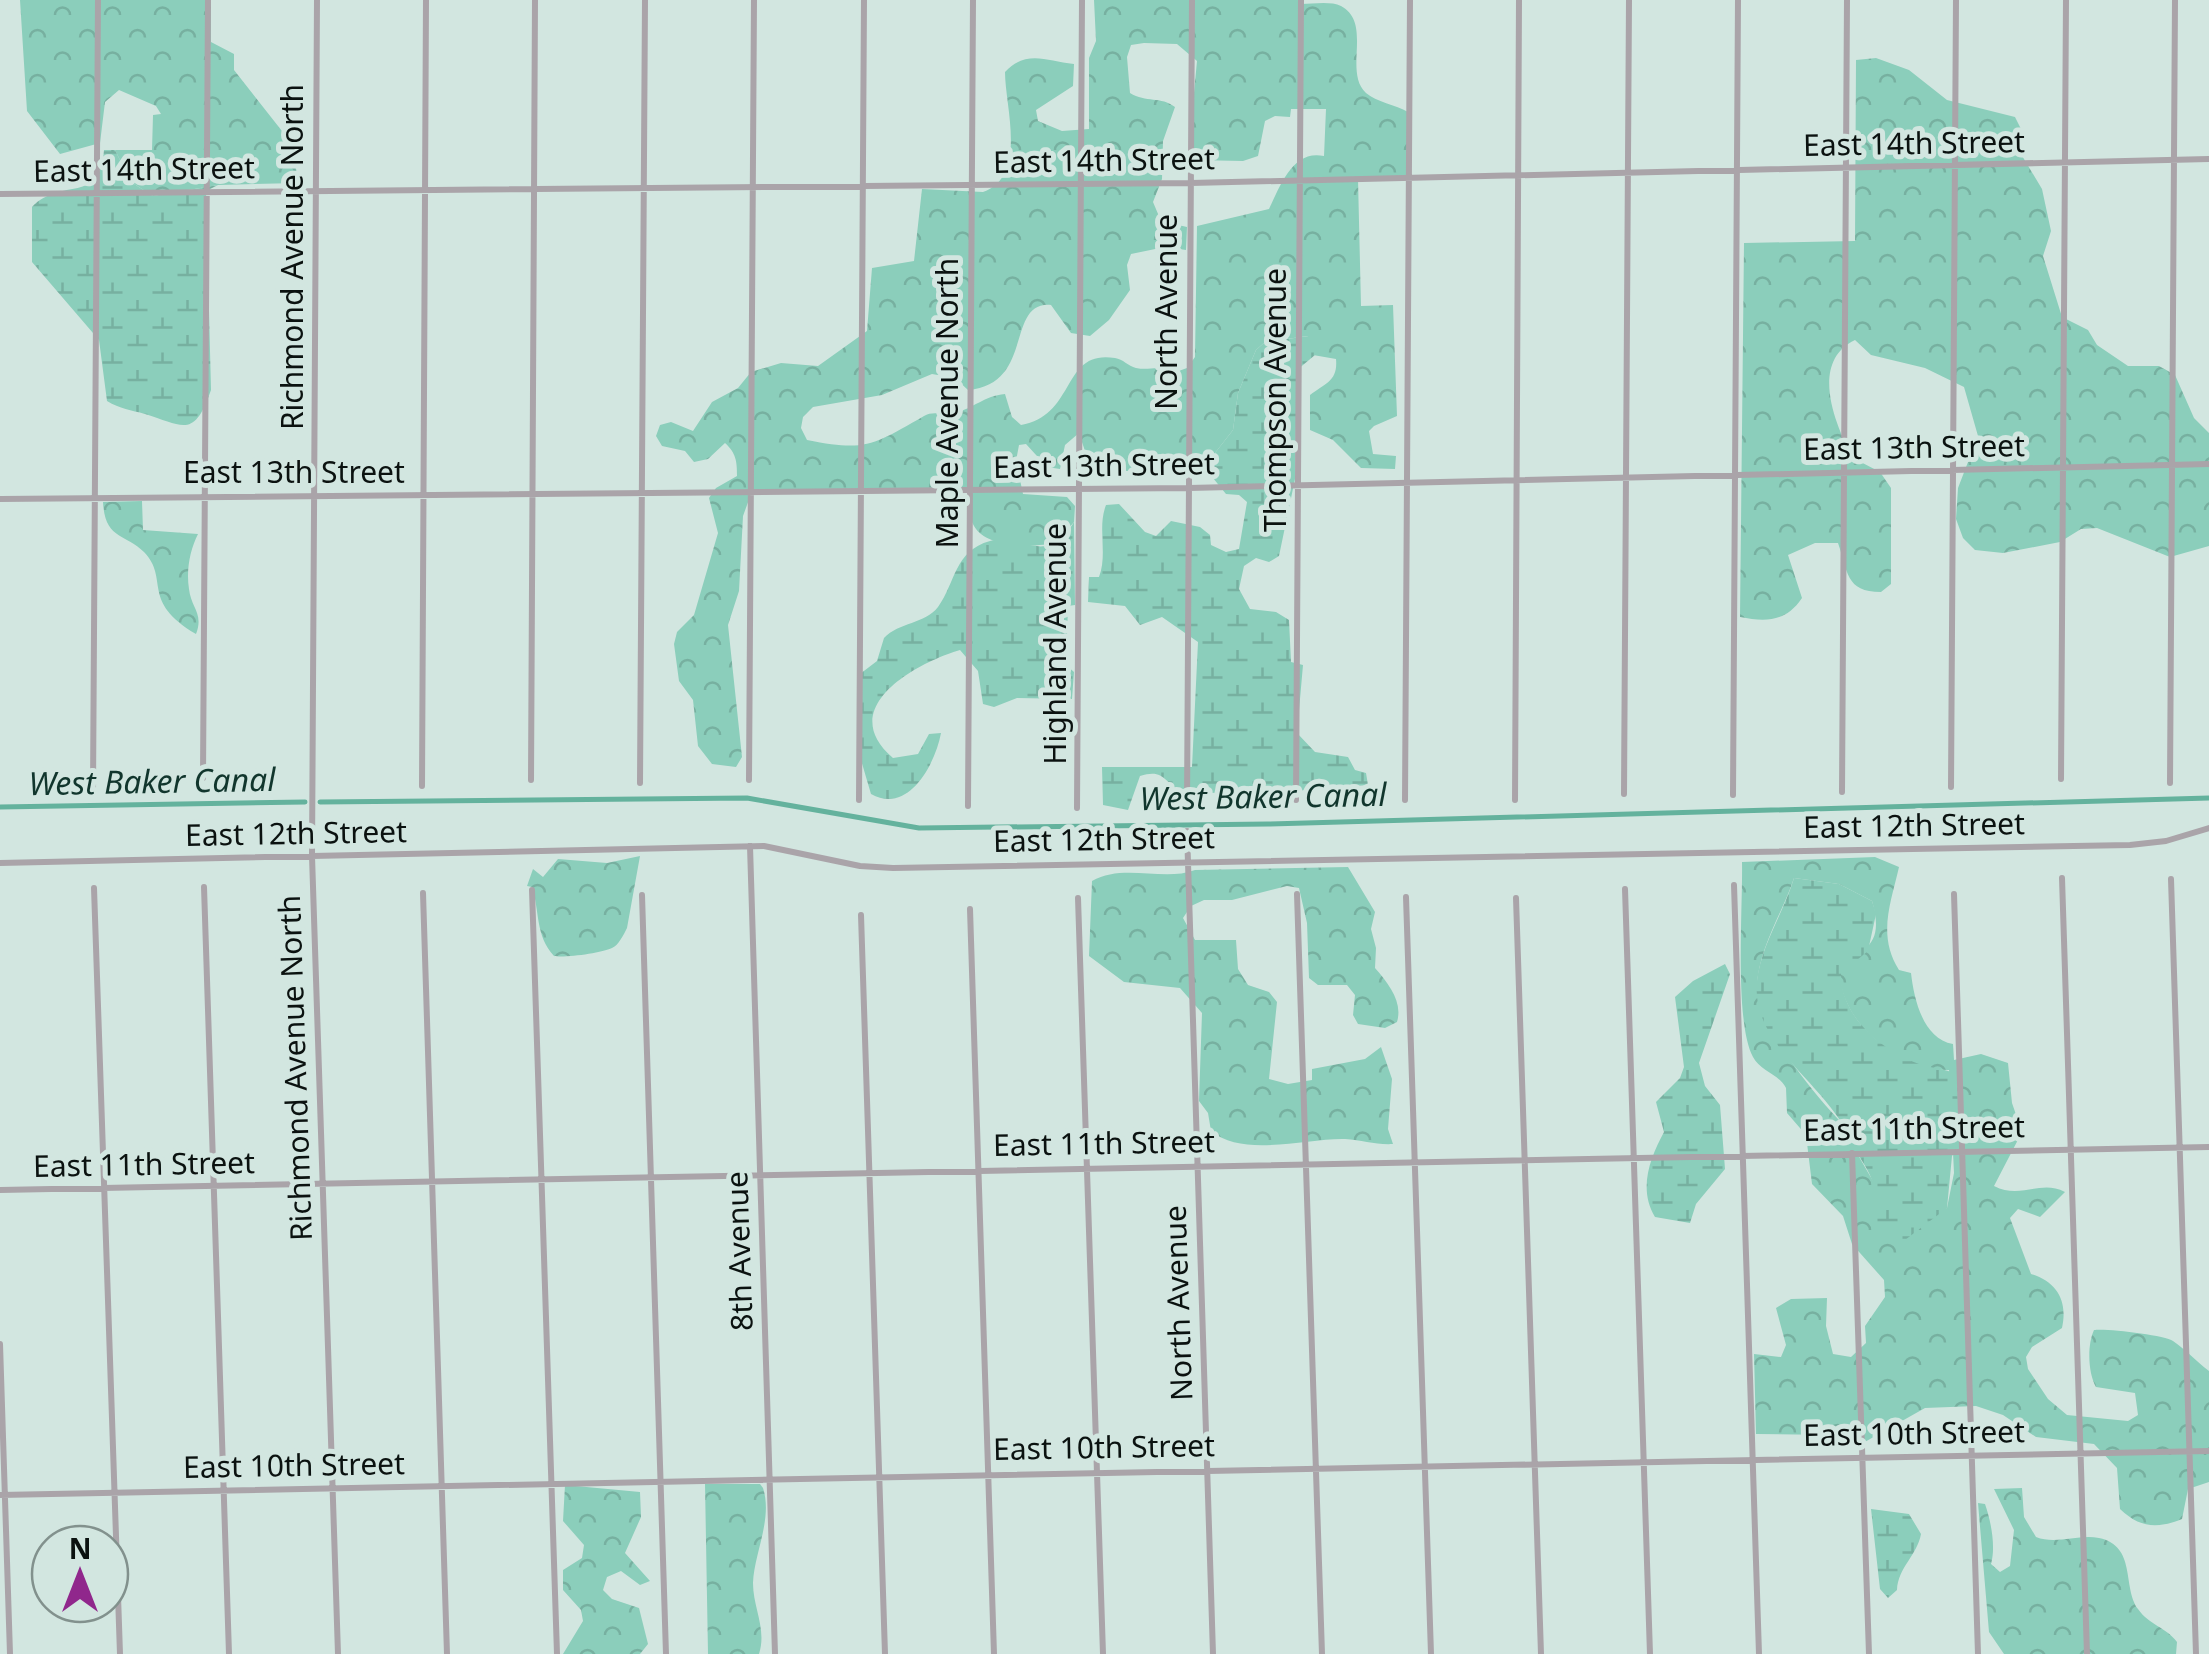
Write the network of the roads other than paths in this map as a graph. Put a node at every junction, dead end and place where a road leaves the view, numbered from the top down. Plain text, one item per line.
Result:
1 (98, 0) edge
2 (208, 0) edge
3 (317, 0) edge
4 (426, 0) edge
5 (536, 0) edge
6 (645, 0) edge
7 (754, 0) edge
8 (864, 0) edge
9 (973, 0) edge
10 (1082, 0) edge
11 (1192, 0) edge
12 (1301, 0) edge
13 (1410, 0) edge
14 (1519, 0) edge
15 (1629, 0) edge
16 (1738, 0) edge
17 (1848, 0) edge
18 (1956, 0) edge
19 (2066, 0) edge
20 (2174, 0) edge
21 (2174, 160) junction
22 (2209, 160) edge
23 (2065, 163) junction
24 (1956, 165) junction
25 (1846, 168) junction
26 (1737, 170) junction
27 (1628, 173) junction
28 (1518, 176) junction
29 (1409, 178) junction
30 (1300, 181) junction
31 (1190, 183) junction
32 (1081, 184) junction
33 (862, 186) junction
34 (972, 186) junction
35 (754, 187) junction
36 (644, 188) junction
37 (534, 189) junction
38 (425, 190) junction
39 (316, 191) junction
40 (207, 192) junction
41 (98, 193) junction
42 (0, 194) edge
43 (2209, 464) edge
44 (2172, 465) junction
45 (2063, 467) junction
46 (1954, 470) junction
47 (1844, 472) junction
48 (1735, 475) junction
49 (1626, 478) junction
50 (1516, 480) junction
51 (1407, 483) junction
52 (1298, 486) junction
53 (1189, 488) junction
54 (1080, 489) junction
55 (970, 490) junction
56 (861, 491) junction
57 (642, 492) junction
58 (752, 492) junction
59 (424, 494) junction
60 (533, 494) junction
61 (205, 496) junction
62 (314, 496) junction
63 (96, 498) junction
64 (0, 499) edge
65 (203, 778) dead end
66 (2060, 779) dead end
67 (531, 780) dead end
68 (749, 780) dead end
69 (640, 783) dead end
70 (2170, 783) dead end
71 (422, 786) dead end
72 (1951, 787) dead end
73 (93, 791) dead end
74 (1842, 792) dead end
75 (1624, 794) dead end
76 (1733, 795) dead end
77 (859, 800) dead end
78 (1296, 800) dead end
79 (1405, 800) dead end
80 (1515, 800) dead end
81 (1187, 805) dead end
82 (968, 806) dead end
83 (1077, 808) dead end
84 (2209, 828) edge
85 (1187, 830) dead end
86 (750, 846) junction
87 (312, 856) junction
88 (1187, 861) junction
89 (0, 863) edge
90 (2062, 878) dead end
91 (2171, 879) dead end
92 (1734, 884) dead end
93 (204, 886) dead end
94 (94, 888) dead end
95 (1625, 889) dead end
96 (532, 890) dead end
97 (423, 893) dead end
98 (1297, 894) dead end
99 (1954, 894) dead end
100 (642, 895) dead end
101 (1406, 897) dead end
102 (1078, 898) dead end
103 (1516, 898) dead end
104 (970, 909) dead end
105 (861, 915) dead end
106 (2209, 1146) edge
107 (2180, 1147) junction
108 (2071, 1149) junction
109 (1962, 1151) junction
110 (1852, 1152) junction
111 (1742, 1155) junction
112 (1634, 1157) junction
113 (1524, 1159) junction
114 (1415, 1160) junction
115 (1306, 1163) junction
116 (1196, 1164) junction
117 (1088, 1167) junction
118 (979, 1169) junction
119 (869, 1172) junction
120 (760, 1174) junction
121 (650, 1176) junction
122 (541, 1178) junction
123 (432, 1181) junction
124 (323, 1183) junction
125 (214, 1186) junction
126 (104, 1188) junction
127 (0, 1190) edge
128 (0, 1344) edge
129 (2190, 1451) junction
130 (2209, 1451) edge
131 (2081, 1453) junction
132 (1972, 1455) junction
133 (1862, 1457) junction
134 (1753, 1459) junction
135 (1644, 1461) junction
136 (1534, 1463) junction
137 (1425, 1464) junction
138 (1316, 1467) junction
139 (1207, 1469) junction
140 (1098, 1471) junction
141 (988, 1473) junction
142 (879, 1476) junction
143 (770, 1478) junction
144 (661, 1480) junction
145 (552, 1483) junction
146 (442, 1485) junction
147 (332, 1488) junction
148 (224, 1490) junction
149 (114, 1492) junction
150 (2, 1495) edge
151 (10, 1654) edge
152 (120, 1654) edge
153 (229, 1654) edge
154 (338, 1654) edge
155 (447, 1654) edge
156 (557, 1654) edge
157 (666, 1654) edge
158 (776, 1654) edge
159 (885, 1654) edge
160 (994, 1654) edge
161 (1104, 1654) edge
162 (1213, 1654) edge
163 (1322, 1654) edge
164 (1432, 1654) edge
165 (1541, 1654) edge
166 (1650, 1654) edge
167 (1760, 1654) edge
168 (1868, 1654) edge
169 (1978, 1654) edge
170 (2087, 1654) edge
171 (2196, 1654) edge

1 - 41 street
2 - 40 street
3 - 39 street, Richmond Avenue North
4 - 38 street
5 - 37 street
6 - 36 street
7 - 35 street
8 - 33 street
9 - 34 street, Maple Avenue North
10 - 32 street, Highland Avenue
11 - 31 street, North Avenue
12 - 30 street, Thompson Avenue
13 - 29 street
14 - 28 street
15 - 27 street
16 - 26 street
17 - 25 street
18 - 24 street
19 - 23 street
20 - 21 street
21 - 22 street, East 14th Street
21 - 23 street, East 14th Street
21 - 44 street
23 - 24 street, East 14th Street
23 - 45 street
24 - 25 street, East 14th Street
24 - 46 street
25 - 26 street, East 14th Street
25 - 47 street
26 - 27 street, East 14th Street
26 - 48 street
27 - 28 street, East 14th Street
27 - 49 street
28 - 29 street, East 14th Street
28 - 50 street
29 - 30 street, East 14th Street
29 - 51 street
30 - 31 street, East 14th Street
30 - 52 street, Thompson Avenue
31 - 32 street, East 14th Street
31 - 53 street, North Avenue
32 - 34 street, East 14th Street
32 - 54 street, Highland Avenue
33 - 34 street, East 14th Street
33 - 35 street, East 14th Street
33 - 56 street
34 - 55 street, Maple Avenue North
35 - 36 street, East 14th Street
35 - 58 street
36 - 37 street, East 14th Street
36 - 57 street
37 - 38 street, East 14th Street
37 - 60 street
38 - 39 street, East 14th Street
38 - 59 street
39 - 40 street, East 14th Street
39 - 62 street, Richmond Avenue North
40 - 41 street, East 14th Street
40 - 61 street
41 - 42 street, East 14th Street
41 - 63 street
43 - 44 street, East 13th Street
44 - 45 street, East 13th Street
44 - 70 street
45 - 46 street, East 13th Street
45 - 66 street
46 - 47 street, East 13th Street
46 - 72 street
47 - 48 street, East 13th Street
47 - 74 street
48 - 49 street, East 13th Street
48 - 76 street
49 - 50 street, East 13th Street
49 - 75 street
50 - 51 street, East 13th Street
50 - 80 street
51 - 52 street, East 13th Street
51 - 79 street
52 - 53 street, East 13th Street
52 - 78 street, Thompson Avenue
53 - 54 street, East 13th Street
53 - 81 street, North Avenue
54 - 55 street, East 13th Street
54 - 83 street, Highland Avenue
55 - 56 street, East 13th Street
55 - 82 street, Maple Avenue North
56 - 58 street, East 13th Street
56 - 77 street
57 - 58 street, East 13th Street
57 - 60 street, East 13th Street
57 - 69 street
58 - 68 street
59 - 60 street, East 13th Street
59 - 62 street, East 13th Street
59 - 71 street
60 - 67 street
61 - 62 street, East 13th Street
61 - 63 street, East 13th Street
61 - 65 street
62 - 87 street, Richmond Avenue North
63 - 64 street, East 13th Street
63 - 73 street
84 - 88 street, East 12th Street
85 - 88 street, North Avenue
86 - 87 street, East 12th Street
86 - 88 street, East 12th Street
86 - 120 street, 8th Avenue
87 - 89 street, East 12th Street
87 - 124 street, Richmond Avenue North
88 - 116 street, North Avenue
90 - 108 street
91 - 107 street
92 - 111 street
93 - 125 street
94 - 126 street
95 - 112 street
96 - 122 street
97 - 123 street
98 - 115 street
99 - 109 street
100 - 121 street
101 - 114 street
102 - 117 street
103 - 113 street
104 - 118 street
105 - 119 street
106 - 107 street, East 11th Street
107 - 108 street, East 11th Street
107 - 129 street
108 - 109 street, East 11th Street
108 - 131 street
109 - 110 street, East 11th Street
109 - 132 street
110 - 111 street, East 11th Street
110 - 133 street
111 - 112 street, East 11th Street
111 - 134 street
112 - 113 street, East 11th Street
112 - 135 street
113 - 114 street, East 11th Street
113 - 136 street
114 - 115 street, East 11th Street
114 - 137 street
115 - 116 street, East 11th Street
115 - 138 street
116 - 117 street, East 11th Street
116 - 139 street, North Avenue
117 - 118 street, East 11th Street
117 - 140 street
118 - 119 street, East 11th Street
118 - 141 street
119 - 120 street, East 11th Street
119 - 142 street
120 - 121 street, East 11th Street
120 - 143 street, 8th Avenue
121 - 122 street, East 11th Street
121 - 144 street
122 - 123 street, East 11th Street
122 - 145 street
123 - 124 street, East 11th Street
123 - 146 street
124 - 125 street, East 11th Street
124 - 147 street, Richmond Avenue North
125 - 126 street, East 11th Street
125 - 148 street
126 - 127 street, East 11th Street
126 - 149 street
128 - 150 street
129 - 130 street, East 10th Street
129 - 131 street, East 10th Street
129 - 171 street
131 - 132 street, East 10th Street
131 - 170 street
132 - 133 street, East 10th Street
132 - 169 street
133 - 134 street, East 10th Street
133 - 168 street
134 - 135 street, East 10th Street
134 - 167 street
135 - 136 street, East 10th Street
135 - 166 street
136 - 137 street, East 10th Street
136 - 165 street
137 - 138 street, East 10th Street
137 - 164 street
138 - 139 street, East 10th Street
138 - 163 street
139 - 140 street, East 10th Street
139 - 162 street, North Avenue
140 - 141 street, East 10th Street
140 - 161 street
141 - 142 street, East 10th Street
141 - 160 street
142 - 143 street, East 10th Street
142 - 159 street
143 - 144 street, East 10th Street
143 - 158 street, 8th Avenue
144 - 145 street, East 10th Street
144 - 157 street
145 - 146 street, East 10th Street
145 - 156 street
146 - 147 street, East 10th Street
146 - 155 street
147 - 148 street, East 10th Street
147 - 154 street, Richmond Avenue North
148 - 149 street, East 10th Street
148 - 153 street
149 - 150 street, East 10th Street
149 - 152 street
150 - 151 street

